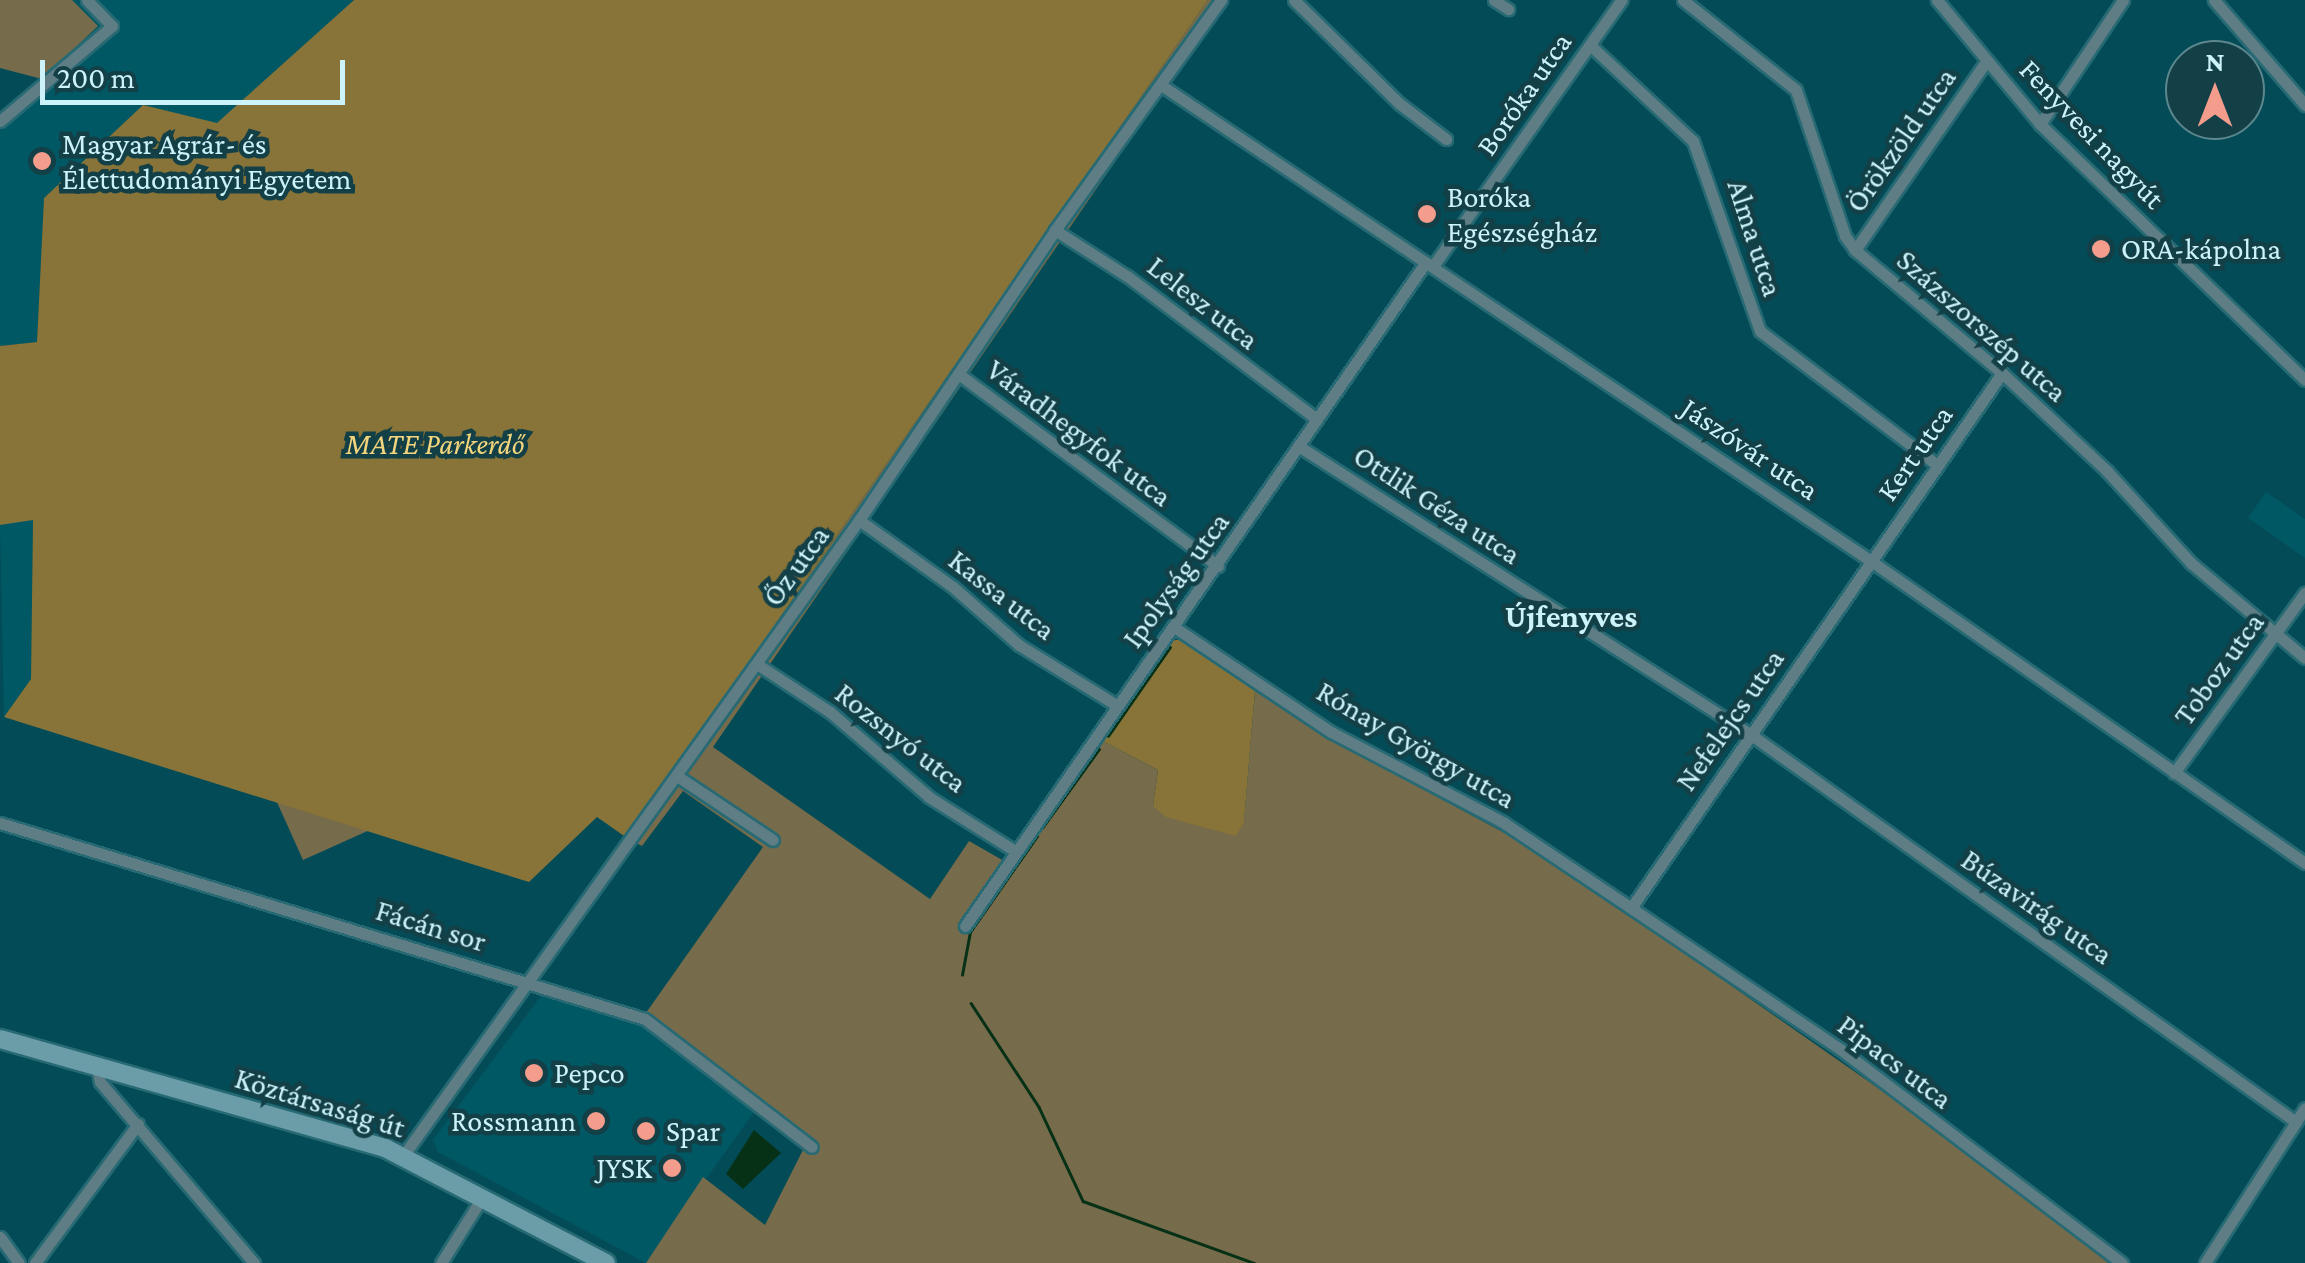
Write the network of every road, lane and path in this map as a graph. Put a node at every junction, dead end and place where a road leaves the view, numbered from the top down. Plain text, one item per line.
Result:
1 (87, 0) edge
2 (1222, 0) edge
3 (1294, 0) edge
4 (1494, 0) edge
5 (1621, 0) edge
6 (1683, 0) edge
7 (1936, 0) edge
8 (2123, 0) edge
9 (2214, 0) edge
10 (1508, 9) dead end
11 (1590, 45) junction
12 (1987, 60) junction
13 (1161, 84) junction
14 (2305, 105) edge
15 (0, 121) edge
16 (2040, 124) junction
17 (1446, 138) dead end
18 (1055, 230) junction
19 (1856, 250) junction
20 (1429, 264) junction
21 (2002, 373) junction
22 (960, 374) junction
23 (2305, 380) edge
24 (1317, 419) junction
25 (1300, 447) junction
26 (1936, 465) junction
27 (859, 520) junction
28 (1871, 562) junction
29 (1218, 566) junction
30 (2305, 594) edge
31 (1174, 627) junction
32 (2275, 634) junction
33 (2305, 658) edge
34 (757, 664) junction
35 (1116, 705) junction
36 (1750, 734) junction
37 (2174, 774) junction
38 (676, 776) junction
39 (0, 823) edge
40 (773, 840) dead end
41 (1015, 851) junction
42 (2305, 863) edge
43 (1631, 908) junction
44 (965, 926) dead end
45 (529, 983) junction
46 (0, 1038) edge
47 (97, 1067) junction
48 (2305, 1108) edge
49 (2296, 1122) junction
50 (138, 1124) junction
51 (812, 1147) dead end
52 (403, 1156) junction
53 (482, 1198) junction
54 (0, 1237) edge
55 (19, 1263) edge
56 (36, 1263) edge
57 (254, 1263) edge
58 (440, 1263) edge
59 (606, 1263) edge
60 (2122, 1263) edge
61 (2205, 1263) edge

1 - 15 street
2 - 13 street, Őz utca
3 - 17 street
4 - 10 street
5 - 11 street, Boróka utca
6 - 19 street, Százszorszép utca
7 - 12 street, Fenyvesi nagyút
8 - 16 street
9 - 14 street
11 - 20 street, Boróka utca
11 - 26 street, Alma utca
12 - 16 street, Fenyvesi nagyút
12 - 19 street, Örökzöld utca
13 - 18 street, Őz utca
13 - 20 street, Jászóvár utca
16 - 23 street, Fenyvesi nagyút
18 - 22 street, Őz utca
18 - 24 street, Lelesz utca
19 - 21 street, Százszorszép utca
20 - 24 street, Ipolyság utca
20 - 28 street, Jászóvár utca
21 - 26 street, Kert utca
21 - 32 street, Százszorszép utca
22 - 27 street, Őz utca
22 - 29 street, Váradhegyfok utca
24 - 25 street, Ipolyság utca
25 - 29 street, Ipolyság utca
25 - 36 street, Ottlik Géza utca
26 - 28 street, Kert utca
27 - 34 street, Őz utca
27 - 35 street, Kassa utca
28 - 36 street, Nefelejcs utca
28 - 37 street, Jászóvár utca
29 - 31 street, Ipolyság utca
30 - 32 street, Toboz utca
31 - 35 street, Ipolyság utca
31 - 43 street, Rónay György utca
32 - 33 street, Százszorszép utca
32 - 37 street, Toboz utca
34 - 38 street, Őz utca
34 - 41 street, Rozsnyó utca
35 - 41 street, Ipolyság utca
36 - 43 street, Nefelejcs utca
36 - 49 street, Búzavirág utca
37 - 42 street, Jászóvár utca
38 - 40 street
38 - 45 street, Őz utca
39 - 45 street, Fácán sor
41 - 44 street, Ipolyság utca
43 - 60 street, Pipacs utca
45 - 51 street, Fácán sor
45 - 52 street, Őz utca
46 - 47 main road, Köztársaság út
47 - 50 street
47 - 52 main road, Köztársaság út
48 - 49 street
49 - 61 street
50 - 56 street
50 - 57 street
52 - 53 main road, Köztársaság út
53 - 58 street
53 - 59 main road, Köztársaság út
54 - 55 street

